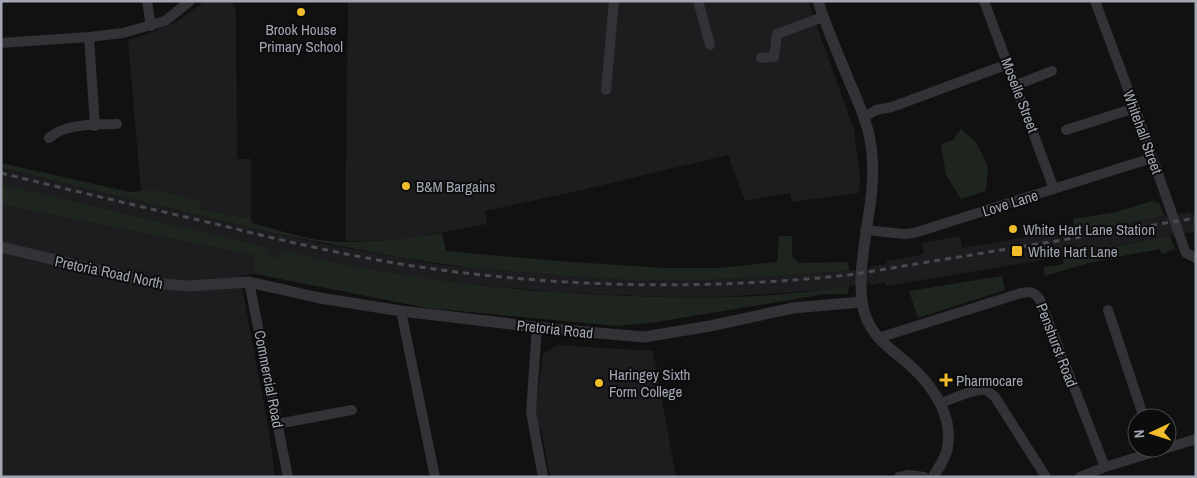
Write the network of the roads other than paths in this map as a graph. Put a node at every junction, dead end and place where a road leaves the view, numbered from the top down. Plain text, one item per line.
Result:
1 (148, 1) edge
2 (190, 1) edge
3 (614, 1) edge
4 (698, 1) edge
5 (818, 1) edge
6 (984, 1) edge
7 (1095, 1) edge
8 (823, 17) junction
9 (151, 26) junction
10 (89, 37) junction
11 (1, 43) edge
12 (710, 45) dead end
13 (761, 58) dead end
14 (1008, 64) junction
15 (1052, 71) dead end
16 (1016, 85) junction
17 (606, 90) dead end
18 (1136, 108) junction
19 (864, 117) junction
20 (117, 124) dead end
21 (95, 126) junction
22 (1066, 130) dead end
23 (49, 138) dead end
24 (1152, 158) junction
25 (1054, 189) junction
26 (866, 230) junction
27 (1, 247) edge
28 (1196, 258) edge
29 (249, 282) junction
30 (862, 302) junction
31 (1108, 310) dead end
32 (401, 312) junction
33 (537, 327) junction
34 (878, 338) junction
35 (941, 403) junction
36 (1141, 408) edge
37 (352, 410) dead end
38 (278, 424) junction
39 (1196, 440) edge
40 (1177, 445) edge
41 (1131, 458) edge
42 (1105, 467) junction
43 (288, 477) edge
44 (435, 477) edge
45 (543, 477) edge
46 (899, 477) edge
47 (924, 477) edge
48 (933, 477) edge
49 (1046, 477) edge
50 (1080, 477) edge

1 - 9 street
2 - 9 street
3 - 17 street
4 - 12 street
5 - 8 street
6 - 14 street, Moselle Street
7 - 18 street, Whitehall Street
8 - 13 street
8 - 19 street
9 - 10 street
10 - 11 street
10 - 21 street
14 - 16 street, Moselle Street
14 - 19 street
15 - 16 street
16 - 25 street, Moselle Street
18 - 22 street
18 - 24 street, Whitehall Street
19 - 26 street
20 - 21 street
21 - 23 street
24 - 25 street, Love Lane
24 - 28 street, Whitehall Street
25 - 26 street, Love Lane
26 - 30 street
27 - 29 street, Pretoria Road North
29 - 32 street, Pretoria Road
29 - 38 street, Commercial Road
30 - 33 street, Pretoria Road
30 - 34 street
31 - 36 street
32 - 33 street, Pretoria Road
32 - 44 street
33 - 45 street
34 - 35 street
34 - 42 street, Penshurst Road
35 - 48 street
35 - 49 street
37 - 38 street
38 - 43 street, Commercial Road
39 - 40 street
41 - 42 street
42 - 50 street
46 - 47 street

